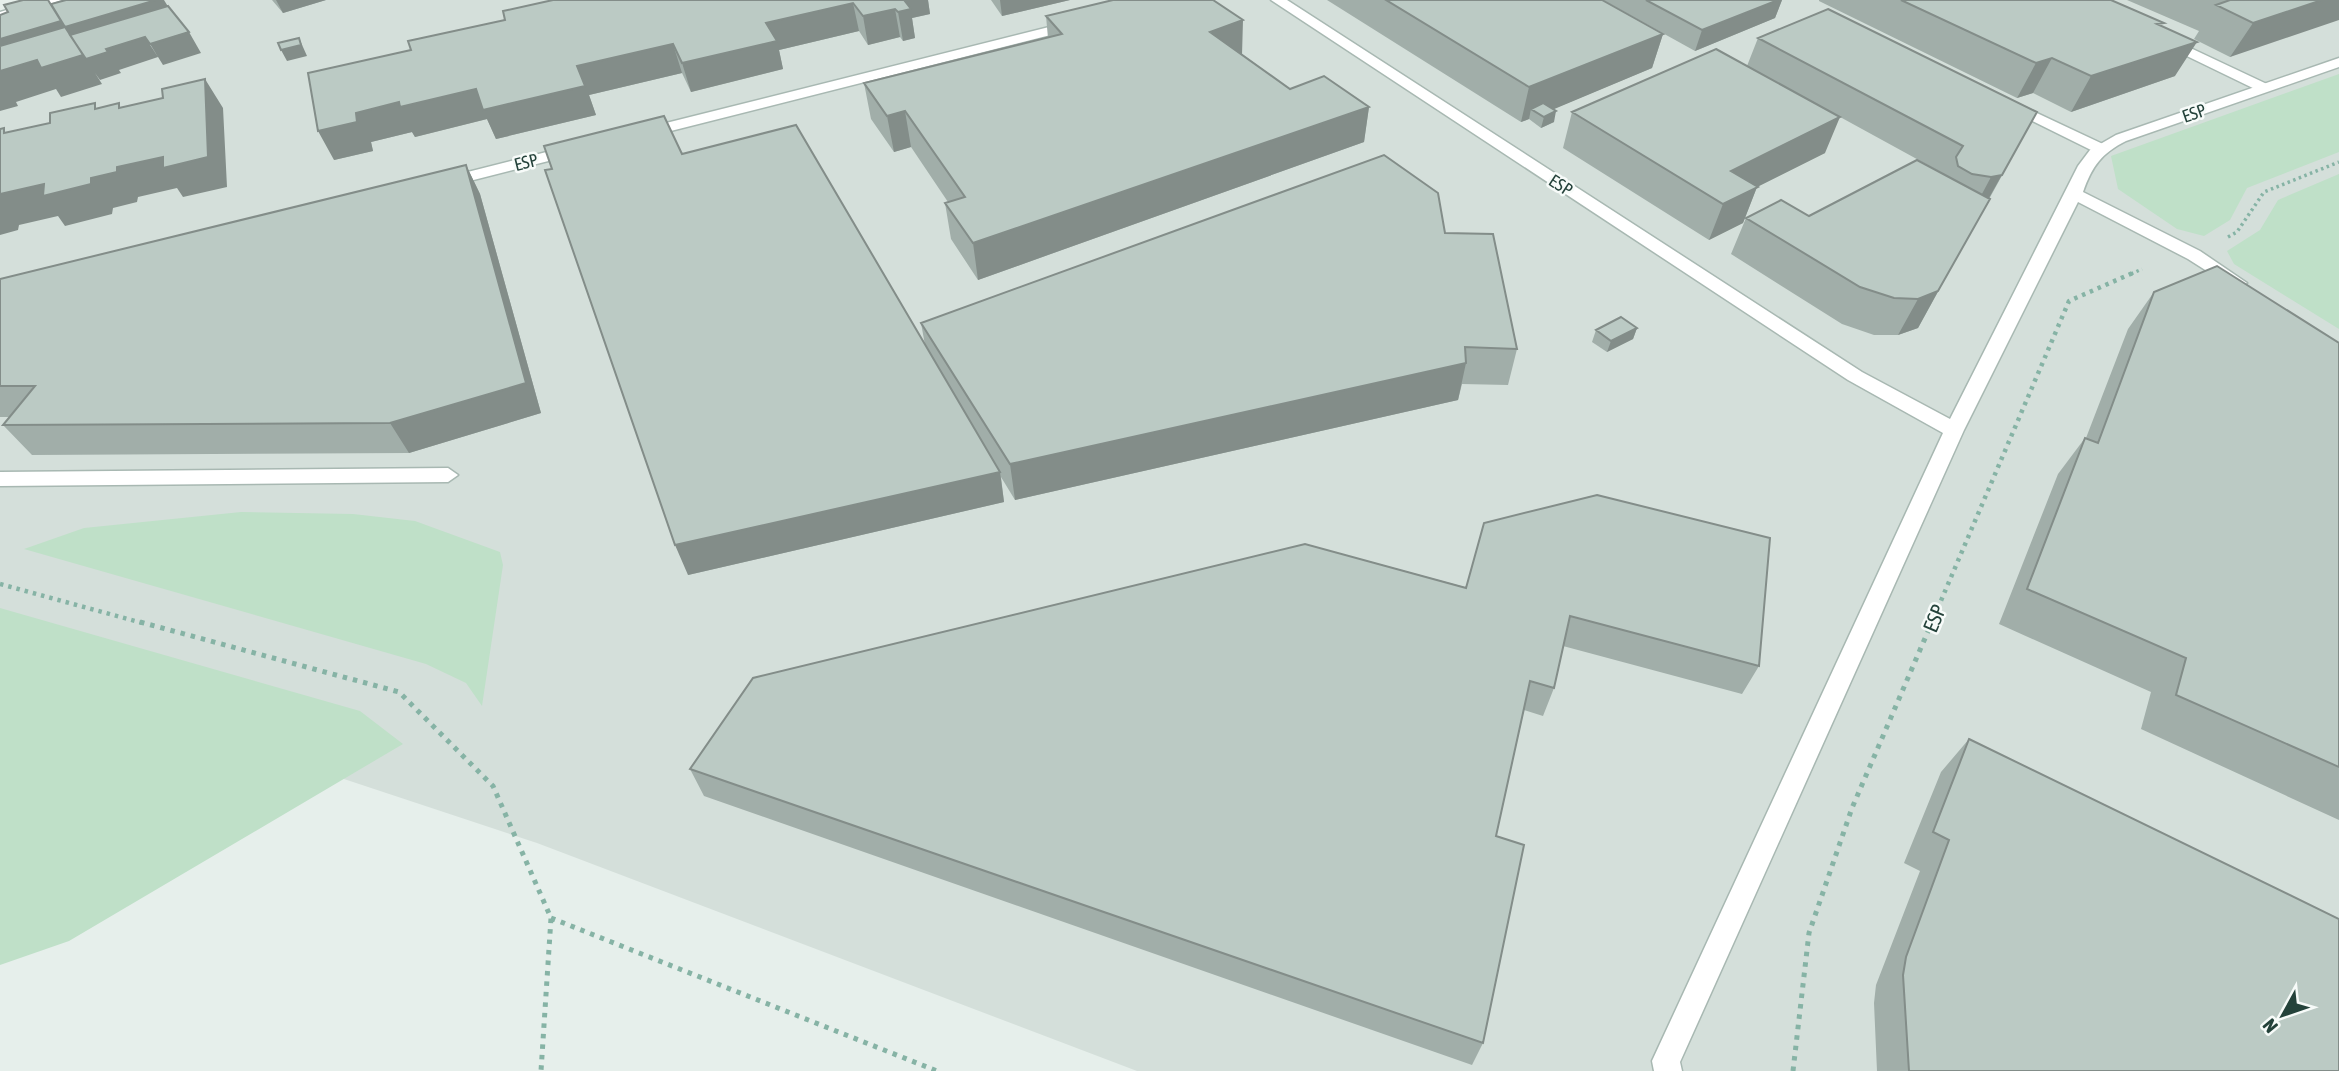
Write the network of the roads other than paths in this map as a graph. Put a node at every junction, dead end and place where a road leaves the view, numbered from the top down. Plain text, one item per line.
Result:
1 (55, 0) edge
2 (1279, 0) edge
3 (0, 16) edge
4 (1093, 20) edge
5 (2162, 29) edge
6 (2145, 32) edge
7 (2196, 53) junction
8 (2339, 62) edge
9 (2264, 88) junction
10 (2001, 100) edge
11 (622, 138) edge
12 (596, 144) edge
13 (2099, 148) junction
14 (434, 185) edge
15 (2074, 194) junction
16 (2250, 291) edge
17 (1954, 430) junction
18 (448, 475) dead end
19 (0, 478) edge
20 (1668, 1071) edge

1 - 3 street
2 - 17 street, ESP
4 - 11 street
5 - 7 street
6 - 7 street
7 - 9 street
8 - 9 street, ESP
9 - 13 street, ESP
10 - 13 street
12 - 14 street, ESP
13 - 15 street
15 - 16 street
15 - 17 street
17 - 20 street
18 - 19 street

